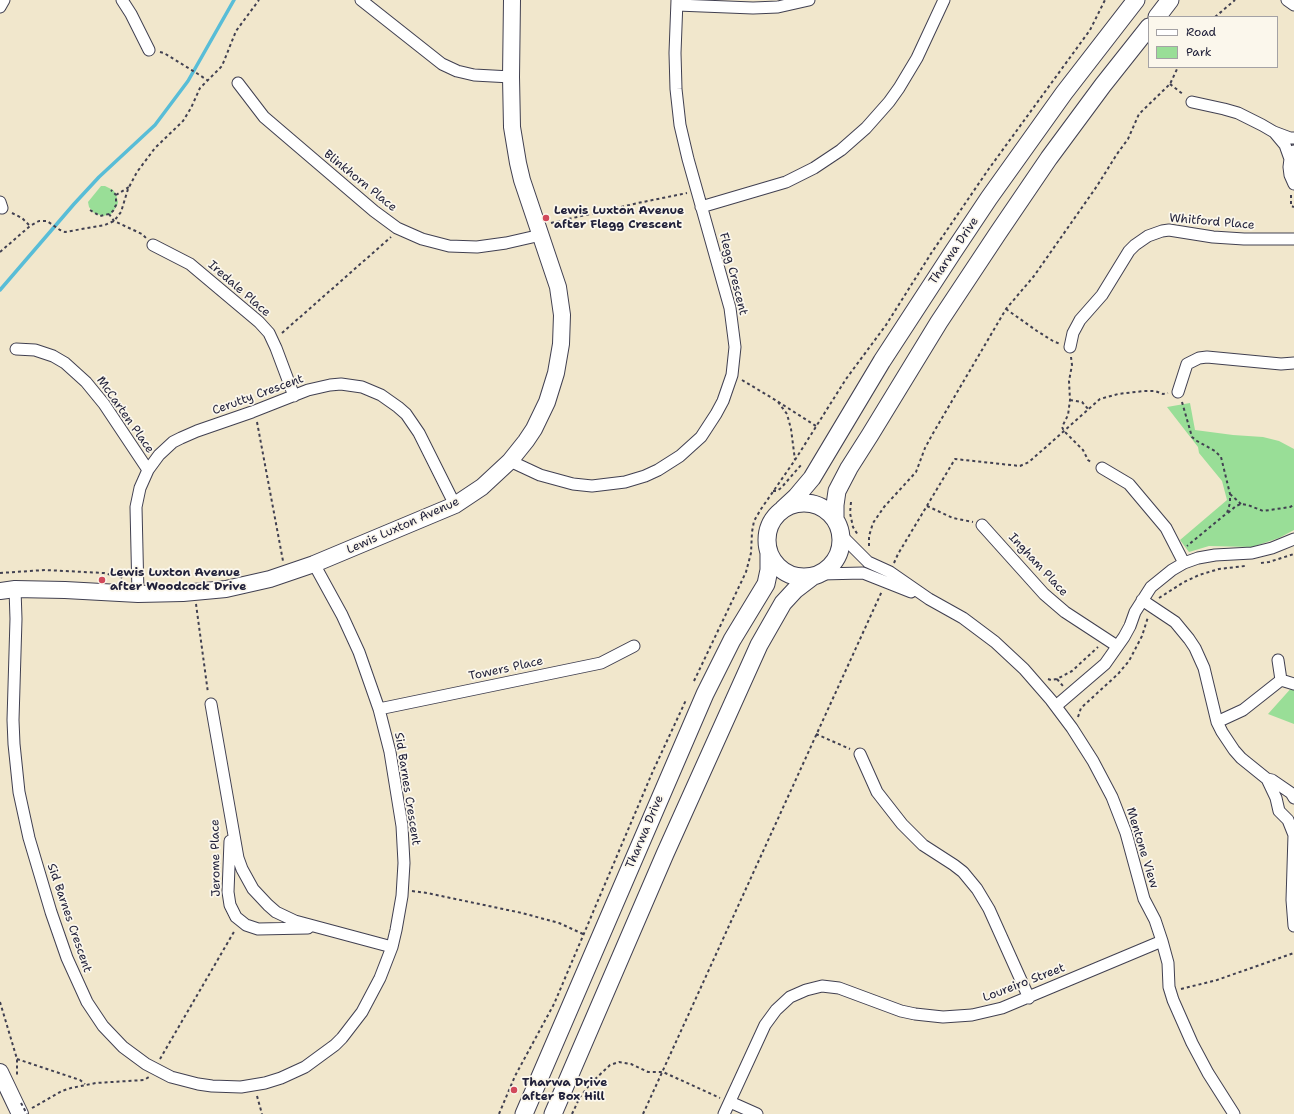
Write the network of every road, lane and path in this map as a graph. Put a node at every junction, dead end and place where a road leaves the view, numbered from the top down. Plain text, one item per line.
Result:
1 (4, 0) edge
2 (122, 0) edge
3 (260, 0) edge
4 (361, 0) edge
5 (512, 0) edge
6 (809, 0) edge
7 (944, 0) edge
8 (1136, 0) edge
9 (1170, 0) edge
10 (1235, 0) edge
11 (1286, 0) edge
12 (677, 3) edge
13 (1294, 5) edge
14 (0, 7) edge
15 (1158, 16) edge
16 (1216, 16) edge
17 (1148, 28) edge
18 (149, 50) joint
19 (1178, 68) edge
20 (511, 77) junction
21 (207, 80) junction
22 (238, 83) dead end
23 (1170, 84) junction
24 (1192, 102) joint
25 (1274, 132) junction
26 (1294, 138) edge
27 (1292, 155) edge
28 (1294, 184) edge
29 (129, 187) junction
30 (111, 190) dead end
31 (697, 190) junction
32 (116, 195) junction
33 (1, 205) edge
34 (702, 207) junction
35 (90, 210) dead end
36 (109, 214) junction
37 (114, 221) junction
38 (30, 226) junction
39 (397, 228) junction
40 (544, 229) junction
41 (1294, 236) edge
42 (1294, 239) edge
43 (153, 245) joint
44 (0, 252) edge
45 (1006, 308) junction
46 (272, 339) junction
47 (1070, 347) junction
48 (16, 349) dead end
49 (1294, 363) edge
50 (732, 375) junction
51 (1178, 392) junction
52 (294, 396) junction
53 (1070, 400) junction
54 (778, 401) junction
55 (1088, 409) junction
56 (255, 411) junction
57 (816, 426) dead end
58 (1064, 431) junction
59 (795, 460) dead end
60 (510, 461) junction
61 (1102, 468) joint
62 (148, 470) junction
63 (1230, 494) junction
64 (852, 496) dead end
65 (1241, 504) junction
66 (455, 505) junction
67 (1294, 505) edge
68 (927, 506) junction
69 (783, 509) junction
70 (1227, 513) junction
71 (835, 519) junction
72 (982, 525) joint
73 (842, 535) junction
74 (861, 539) dead end
75 (1294, 539) edge
76 (865, 545) dead end
77 (1178, 551) junction
78 (769, 553) junction
79 (1294, 554) edge
80 (1184, 563) junction
81 (284, 564) dead end
82 (314, 564) junction
83 (1255, 564) dead end
84 (1248, 565) dead end
85 (817, 575) junction
86 (888, 577) junction
87 (7, 590) edge
88 (138, 594) junction
89 (1142, 600) junction
90 (196, 602) dead end
91 (1153, 607) junction
92 (1106, 639) junction
93 (634, 646) dead end
94 (1117, 646) junction
95 (1278, 660) dead end
96 (1046, 677) dead end
97 (1280, 680) junction
98 (1294, 684) edge
99 (211, 704) joint
100 (1056, 706) junction
101 (379, 709) junction
102 (1217, 722) junction
103 (1080, 723) dead end
104 (816, 734) junction
105 (860, 754) joint
106 (1266, 779) junction
107 (1294, 798) edge
108 (228, 808) junction
109 (1294, 834) edge
110 (403, 889) junction
111 (241, 921) junction
112 (1294, 926) edge
113 (342, 934) junction
114 (583, 934) dead end
115 (1162, 941) junction
116 (392, 947) junction
117 (1294, 953) edge
118 (1178, 983) dead end
119 (1028, 998) junction
120 (0, 1002) edge
121 (154, 1068) junction
122 (0, 1072) edge
123 (663, 1072) junction
124 (255, 1084) junction
125 (86, 1085) junction
126 (730, 1102) junction
127 (21, 1110) edge
128 (262, 1114) edge
129 (524, 1114) edge
130 (553, 1114) edge
131 (572, 1114) edge
132 (644, 1114) edge
133 (724, 1114) edge
134 (757, 1114) edge
135 (1234, 1114) edge

1 - 14 street
2 - 18 street
3 - 21 path
4 - 20 street
5 - 20 street, Lewis Luxton Avenue
6 - 12 street
7 - 34 street
8 - 69 main road, Tharwa Drive
9 - 15 main road
10 - 16 path
11 - 13 street
12 - 31 street, Flegg Crescent
17 - 71 main road
18 - 21 path
19 - 23 path
20 - 40 street, Lewis Luxton Avenue
21 - 29 path
22 - 39 street, Blinkhorn Place
23 - 24 path
23 - 45 path
24 - 25 street
25 - 26 street
25 - 27 street
27 - 28 street
29 - 32 path
29 - 37 path
30 - 32 path
31 - 34 street, Flegg Crescent
31 - 40 path
32 - 36 path
33 - 38 path
34 - 50 street, Flegg Crescent
35 - 36 path
36 - 37 path
37 - 38 path
37 - 43 path
38 - 44 path
39 - 40 street, Blinkhorn Place
39 - 46 path
40 - 60 street, Lewis Luxton Avenue
41 - 42 street
42 - 47 street, Whitford Place
43 - 46 street, Iredale Place
45 - 47 path
45 - 76 path
46 - 52 street, Iredale Place
47 - 53 path
48 - 62 street, McCarten Place
49 - 51 street
50 - 54 path
50 - 60 street, Flegg Crescent
51 - 55 path
51 - 63 path
52 - 56 street, Cerutty Crescent
52 - 66 street, Cerutty Crescent
53 - 55 path
53 - 58 path
54 - 57 path
54 - 59 path
55 - 58 path
56 - 62 street, Cerutty Crescent
56 - 81 path
58 - 61 path
58 - 68 path
60 - 66 street, Lewis Luxton Avenue
61 - 77 street
62 - 88 street, Cerutty Crescent
63 - 65 path
63 - 70 path
64 - 74 path
65 - 67 path
65 - 70 path
66 - 82 street, Lewis Luxton Avenue
68 - 72 path
68 - 86 path
69 - 71 main road
69 - 78 main road
70 - 77 path
71 - 73 main road
72 - 92 street, Ingham Place
73 - 85 main road
73 - 86 street, Mentone View
75 - 80 street
77 - 80 street
78 - 85 main road
78 - 129 main road, Tharwa Drive
79 - 83 path
80 - 89 street
82 - 88 street, Lewis Luxton Avenue
82 - 101 street, Sid Barnes Crescent
84 - 91 path
85 - 86 street, Mentone View
85 - 130 main road
86 - 100 street, Mentone View
86 - 104 path
87 - 88 street, Lewis Luxton Avenue
87 - 121 street, Sid Barnes Crescent
89 - 91 street
89 - 94 street
90 - 99 path
91 - 102 street
91 - 103 path
92 - 94 street, Ingham Place
92 - 96 path
93 - 101 street, Towers Place
94 - 100 street
95 - 97 street
97 - 98 street
97 - 102 street
99 - 108 street, Jerome Place
100 - 115 street, Mentone View
101 - 110 street, Sid Barnes Crescent
102 - 106 street
104 - 105 path
104 - 123 path
105 - 119 street
106 - 107 street
106 - 109 street
108 - 111 street, Jerome Place
108 - 113 street, Jerome Place
109 - 112 street
110 - 114 path
110 - 116 street, Sid Barnes Crescent
111 - 113 street, Jerome Place
111 - 121 path
113 - 116 street, Jerome Place
115 - 119 street, Loureiro Street
115 - 135 street, Mentone View
116 - 124 street, Sid Barnes Crescent
117 - 118 path
119 - 126 street, Loureiro Street
120 - 125 path
121 - 124 street, Sid Barnes Crescent
121 - 125 path
122 - 127 street
123 - 126 path
123 - 131 path
123 - 132 path
124 - 128 path
125 - 127 path
126 - 133 street, Loureiro Street
126 - 134 street

